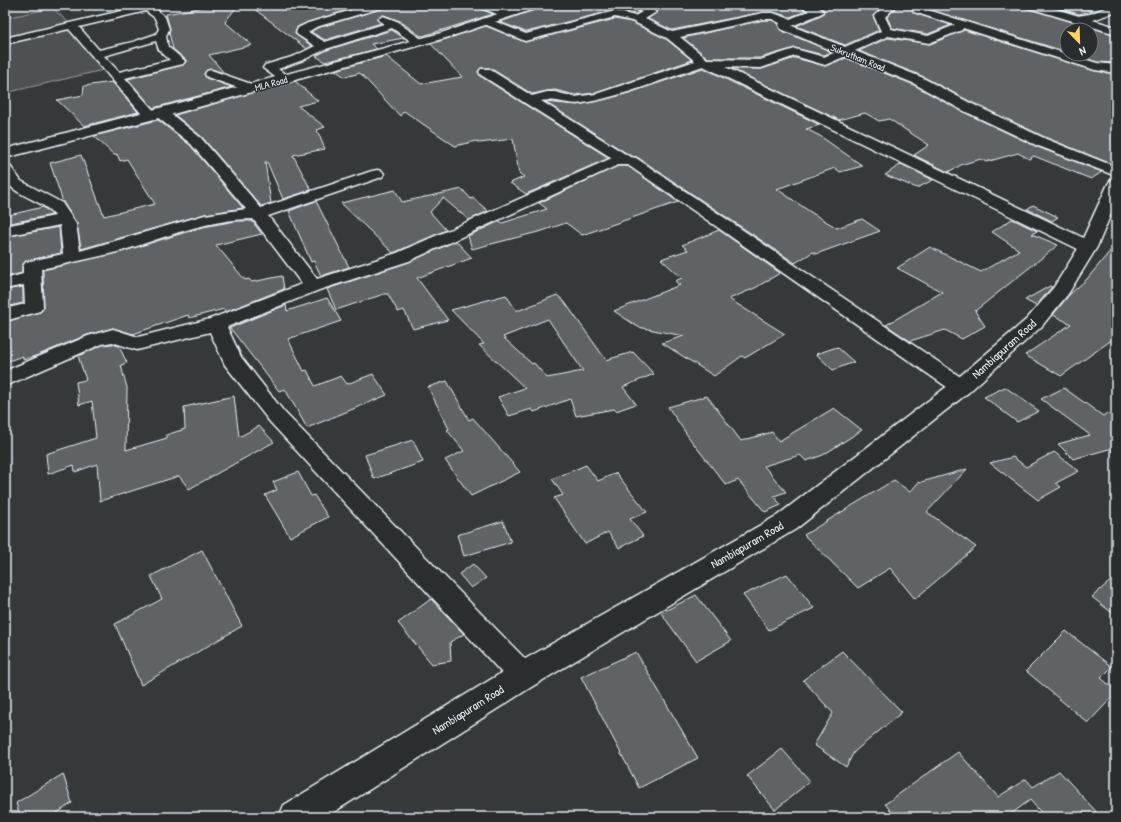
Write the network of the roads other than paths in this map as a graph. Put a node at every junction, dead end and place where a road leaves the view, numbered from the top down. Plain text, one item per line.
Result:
1 (160, 5) edge
2 (352, 5) edge
3 (380, 5) edge
4 (483, 5) edge
5 (536, 5) edge
6 (636, 5) edge
7 (803, 5) edge
8 (889, 5) edge
9 (931, 5) edge
10 (1030, 5) edge
11 (148, 8) junction
12 (1116, 8) edge
13 (910, 9) junction
14 (363, 11) junction
15 (506, 14) junction
16 (636, 19) junction
17 (1076, 19) junction
18 (486, 21) junction
19 (788, 22) junction
20 (395, 24) junction
21 (72, 26) junction
22 (958, 28) dead end
23 (1116, 31) edge
24 (887, 32) junction
25 (160, 36) junction
26 (671, 36) junction
27 (5, 40) edge
28 (420, 42) junction
29 (323, 46) junction
30 (844, 52) junction
31 (98, 54) junction
32 (704, 62) junction
33 (1116, 69) edge
34 (485, 72) dead end
35 (211, 74) dead end
36 (116, 77) junction
37 (286, 79) junction
38 (250, 88) junction
39 (530, 100) junction
40 (156, 115) junction
41 (5, 154) edge
42 (625, 160) junction
43 (5, 169) edge
44 (1116, 172) edge
45 (377, 174) dead end
46 (1116, 184) edge
47 (258, 214) junction
48 (66, 219) junction
49 (5, 231) edge
50 (1088, 247) junction
51 (72, 256) junction
52 (32, 278) junction
53 (5, 284) edge
54 (313, 286) junction
55 (5, 315) edge
56 (216, 324) junction
57 (5, 379) edge
58 (961, 386) junction
59 (523, 676) junction
60 (296, 817) edge

1 - 11 street
2 - 14 street
3 - 14 street
4 - 15 street
5 - 15 street, MLA Road
6 - 16 street
7 - 19 street
8 - 13 street
8 - 24 street
9 - 13 street
10 - 17 street
11 - 21 street
11 - 25 street
12 - 17 street
13 - 33 street
14 - 20 street
14 - 29 street
15 - 18 street, MLA Road
16 - 18 street
16 - 26 street
17 - 23 street
18 - 28 street, MLA Road
19 - 26 street
19 - 30 street, Sukrutham Road
20 - 28 street
20 - 29 street
21 - 27 street
21 - 31 street
22 - 24 street
24 - 30 street
25 - 31 street
25 - 36 street
26 - 32 street
28 - 37 street, MLA Road
29 - 37 street
30 - 32 street
30 - 44 street, Sukrutham Road
31 - 36 street
32 - 39 street
32 - 50 street
34 - 39 street
35 - 38 street
36 - 40 street
37 - 38 street, MLA Road
38 - 40 street, MLA Road
39 - 42 street
40 - 41 street, MLA Road
40 - 47 street
42 - 54 street
42 - 58 street
43 - 48 street
45 - 47 street
46 - 50 street, Nambiapuram Road
47 - 51 street
47 - 54 street
48 - 49 street
48 - 51 street
50 - 58 street, Nambiapuram Road
51 - 52 street
52 - 53 street
52 - 55 street
54 - 56 street
56 - 57 street
56 - 59 street
58 - 59 street, Nambiapuram Road
59 - 60 street, Nambiapuram Road

